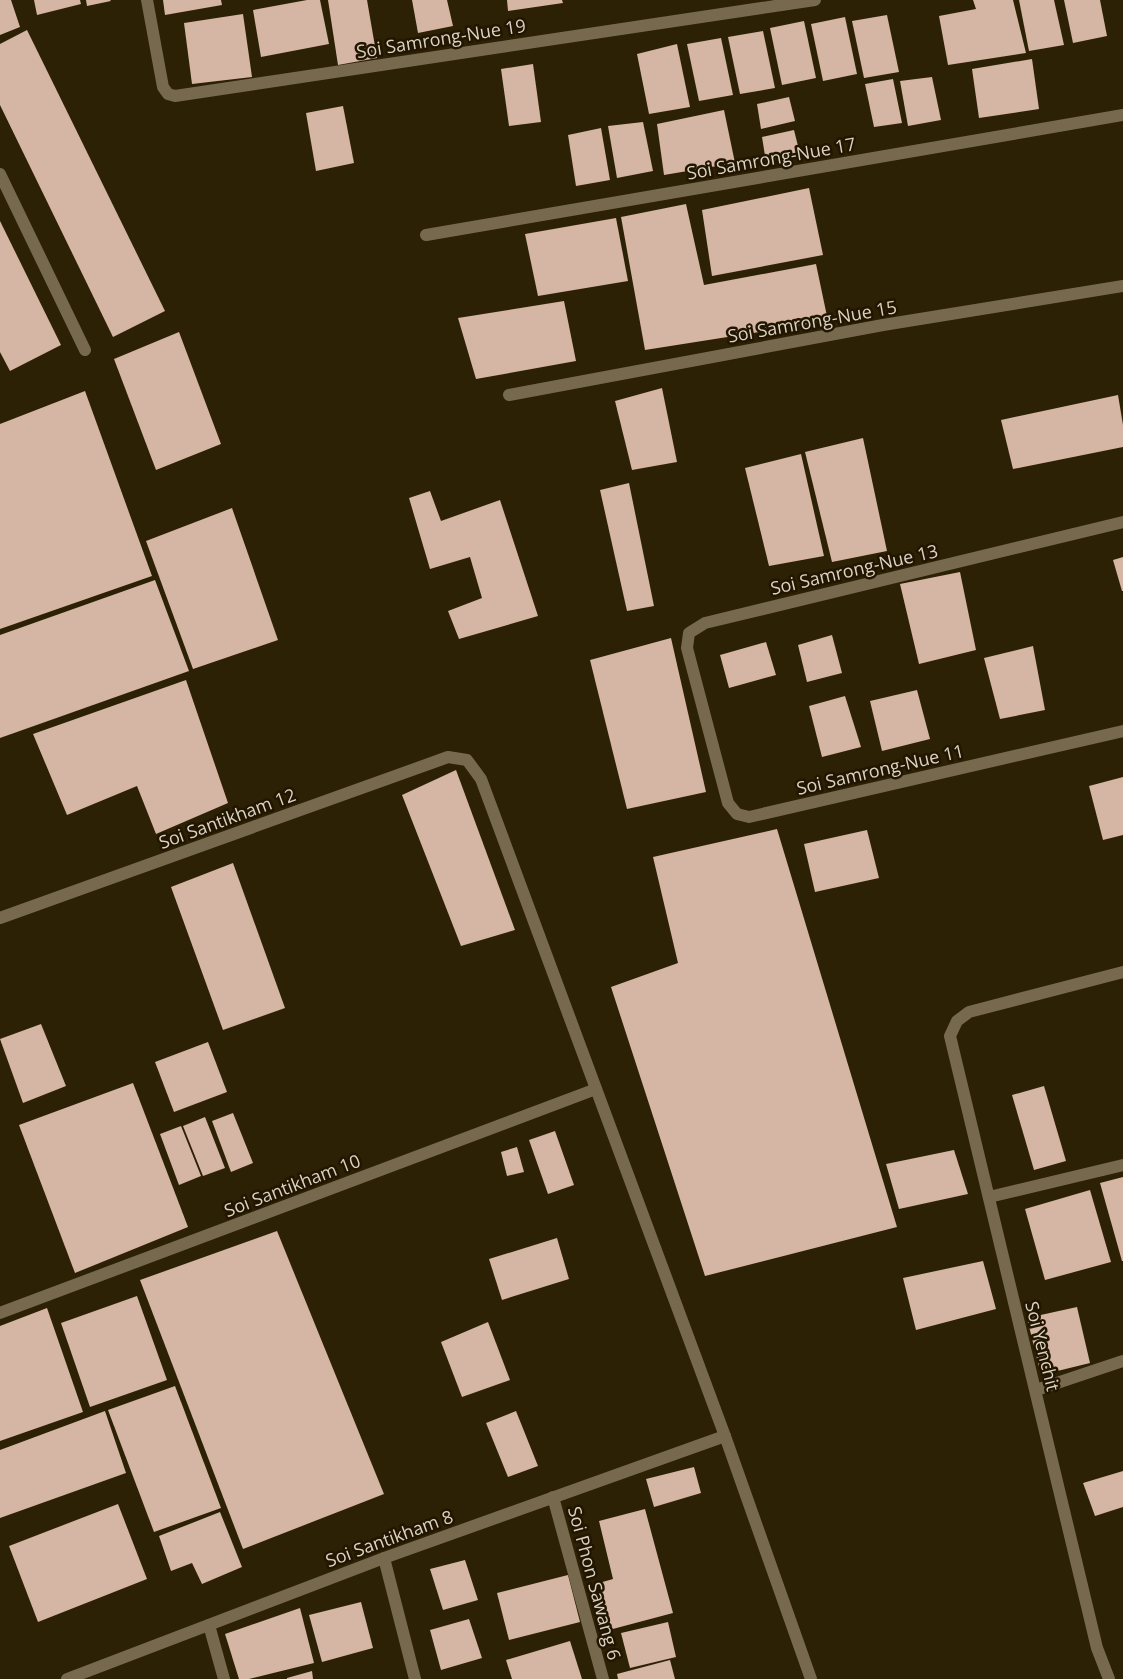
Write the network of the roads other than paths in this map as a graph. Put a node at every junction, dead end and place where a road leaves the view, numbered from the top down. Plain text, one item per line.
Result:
1 (147, 0) edge
2 (815, 0) edge
3 (1123, 115) edge
4 (0, 174) edge
5 (426, 235) dead end
6 (1123, 286) edge
7 (85, 350) dead end
8 (509, 396) dead end
9 (1123, 522) edge
10 (707, 726) joint
11 (1123, 732) edge
12 (0, 918) edge
13 (1123, 972) edge
14 (596, 1089) junction
15 (1123, 1165) edge
16 (989, 1197) junction
17 (0, 1313) edge
18 (1123, 1362) edge
19 (1036, 1390) junction
20 (725, 1436) junction
21 (553, 1497) junction
22 (384, 1558) junction
23 (209, 1625) junction
24 (67, 1679) edge
25 (224, 1679) edge
26 (415, 1679) edge
27 (603, 1679) edge
28 (811, 1679) edge
29 (1109, 1679) edge

1 - 2 street, Soi Samrong-Nue 19
3 - 5 street, Soi Samrong-Nue 17
4 - 7 street
6 - 8 street, Soi Samrong-Nue 15
9 - 10 street, Soi Samrong-Nue 13
10 - 11 street, Soi Samrong-Nue 11
12 - 14 street, Soi Santikham 12
13 - 16 street, Soi Yenchit
14 - 17 street, Soi Santikham 10
14 - 20 street
15 - 16 street
16 - 19 street, Soi Yenchit
18 - 19 street
19 - 29 street, Soi Yenchit
20 - 21 street, Soi Santikham 8
20 - 28 street
21 - 22 street, Soi Santikham 8
21 - 27 street, Soi Phon Sawang 6
22 - 23 street, Soi Santikham 8
22 - 26 street
23 - 24 street, Soi Santikham 8
23 - 25 street

